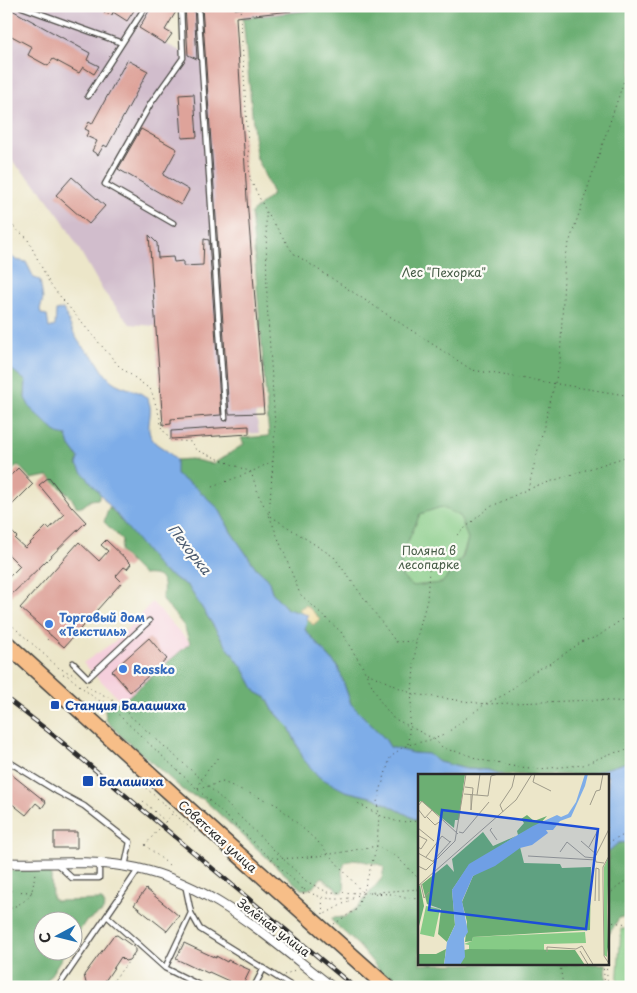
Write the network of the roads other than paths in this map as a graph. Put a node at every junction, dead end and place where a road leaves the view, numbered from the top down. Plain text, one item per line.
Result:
1 (146, 6) edge
2 (181, 6) edge
3 (198, 6) edge
4 (22, 7) edge
5 (122, 43) junction
6 (88, 96) dead end
7 (173, 223) dead end
8 (225, 418) dead end
9 (149, 622) dead end
10 (8, 638) edge
11 (73, 663) dead end
12 (6, 760) edge
13 (6, 863) edge
14 (56, 864) junction
15 (99, 864) junction
16 (126, 866) junction
17 (139, 869) junction
18 (184, 883) junction
19 (191, 913) junction
20 (106, 916) junction
21 (165, 968) junction
22 (264, 968) junction
23 (60, 985) edge
24 (67, 987) edge
25 (203, 987) edge
26 (254, 987) edge
27 (293, 987) edge
28 (332, 987) edge
29 (387, 987) edge

1 - 5 lane
2 - 7 lane
3 - 8 lane
4 - 5 lane
5 - 6 lane
9 - 11 lane
10 - 29 main road, Советская улица
12 - 16 lane
13 - 14 street, Зелёная улица
14 - 15 street, Зелёная улица
14 - 15 lane
15 - 16 street, Зелёная улица
16 - 17 street, Зелёная улица
17 - 18 street, Зелёная улица
17 - 20 lane
18 - 19 lane
18 - 28 street, Зелёная улица
19 - 21 lane
19 - 22 lane
20 - 21 lane
20 - 23 lane
21 - 25 lane
22 - 26 lane
22 - 27 lane
23 - 24 lane

